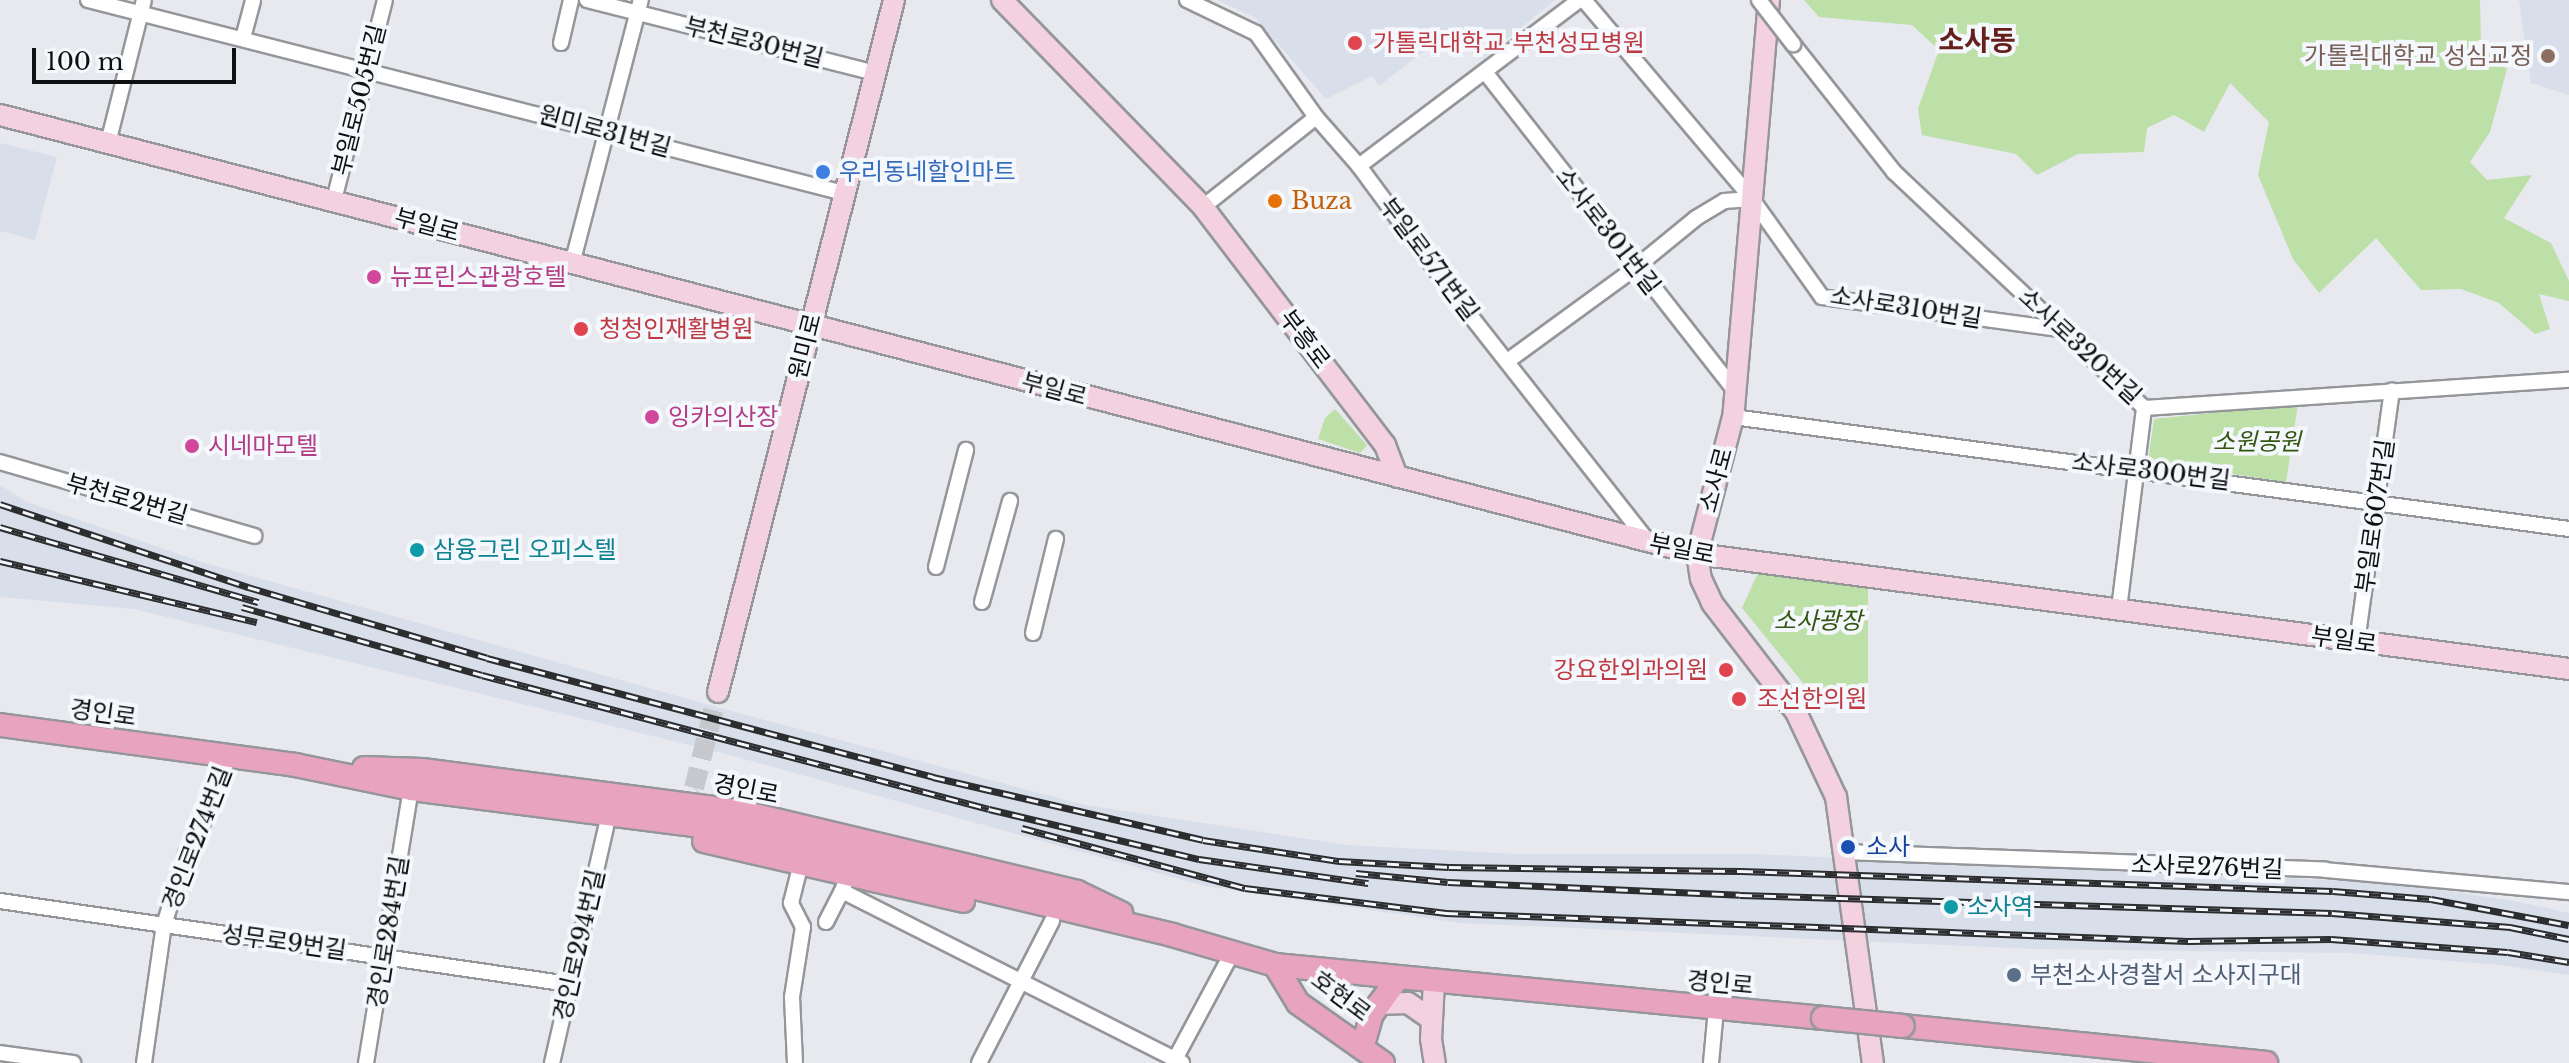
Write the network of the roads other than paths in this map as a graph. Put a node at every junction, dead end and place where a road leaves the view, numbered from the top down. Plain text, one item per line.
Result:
1 (88, 0) edge
2 (253, 0) edge
3 (385, 0) edge
4 (571, 0) edge
5 (587, 0) edge
6 (894, 0) edge
7 (1002, 0) edge
8 (1187, 0) edge
9 (1582, 0) edge
10 (1759, 0) edge
11 (1769, 0) edge
12 (639, 6) edge
13 (143, 7) edge
14 (243, 38) junction
15 (561, 43) dead end
16 (367, 69) junction
17 (1485, 72) junction
18 (875, 73) junction
19 (0, 115) edge
20 (1316, 117) junction
21 (607, 131) junction
22 (108, 143) junction
23 (1359, 166) junction
24 (844, 193) junction
25 (1752, 199) junction
26 (334, 200) junction
27 (1203, 207) junction
28 (572, 264) junction
29 (1635, 268) junction
30 (810, 324) junction
31 (2060, 329) junction
32 (1509, 360) junction
33 (2569, 380) edge
34 (1734, 389) junction
35 (2392, 390) junction
36 (2144, 408) junction
37 (1733, 417) junction
38 (966, 450) dead end
39 (0, 462) edge
40 (2137, 469) junction
41 (1397, 477) junction
42 (1010, 501) dead end
43 (2378, 501) junction
44 (2569, 529) edge
45 (254, 536) dead end
46 (1056, 539) dead end
47 (1650, 544) junction
48 (1697, 554) junction
49 (936, 567) dead end
50 (982, 602) dead end
51 (2119, 609) junction
52 (1033, 633) dead end
53 (2357, 642) junction
54 (2569, 669) edge
55 (718, 692) tunnel mouth
56 (0, 725) edge
57 (229, 756) junction
58 (295, 765) junction
59 (409, 801) junction
60 (663, 815) dead end
61 (707, 821) dead end
62 (606, 827) junction
63 (1845, 852) junction
64 (801, 863) junction
65 (845, 883) junction
66 (2569, 892) edge
67 (0, 901) edge
68 (1130, 917) junction
69 (1052, 921) junction
70 (826, 922) dead end
71 (164, 925) junction
72 (1172, 935) junction
73 (1232, 953) junction
74 (383, 957) junction
75 (1275, 965) junction
76 (1398, 978) junction
77 (1021, 981) junction
78 (1434, 982) junction
79 (569, 984) junction
80 (1378, 1004) junction
81 (1716, 1009) junction
82 (1431, 1019) junction
83 (0, 1053) edge
84 (1372, 1056) edge
85 (1177, 1062) edge
86 (73, 1063) edge
87 (144, 1063) edge
88 (366, 1063) edge
89 (552, 1063) edge
90 (795, 1063) edge
91 (979, 1063) edge
92 (1435, 1063) edge
93 (1711, 1063) edge
94 (1873, 1063) edge
95 (2266, 1063) edge

1 - 13 street, 원미로31번길
2 - 14 street
3 - 16 street, 부일로505번길
4 - 15 street
5 - 12 street, 부천로30번길
6 - 18 street, 원미로
7 - 27 street, 부흥로
8 - 20 street, 부일로571번길
9 - 17 street
9 - 25 street, 소사로310번길
10 - 31 street, 소사로320번길, bridge
11 - 25 street, 소사로
12 - 18 street, 부천로30번길
12 - 21 street
13 - 14 street, 원미로31번길
13 - 22 street
14 - 16 street, 원미로31번길
16 - 21 street, 원미로31번길
16 - 26 street, 부일로505번길
17 - 23 street
17 - 29 street, 소사로301번길
18 - 24 street, 원미로
19 - 22 street, 부일로
20 - 23 street, 부일로571번길
20 - 27 street
21 - 24 street, 원미로31번길
21 - 28 street
22 - 26 street, 부일로
23 - 32 street, 부일로571번길
24 - 30 street, 원미로
25 - 29 street
25 - 31 street, 소사로310번길
25 - 34 street, 소사로
26 - 28 street, 부일로
27 - 41 street, 부흥로
28 - 30 street, 부일로
29 - 32 street
29 - 34 street, 소사로301번길
30 - 41 street, 부일로
30 - 55 street, 원미로
31 - 36 street, 소사로320번길
32 - 47 street, 부일로571번길
33 - 35 street, 소사로320번길
34 - 37 street, 소사로
35 - 36 street, 소사로320번길
35 - 43 street, 부일로607번길
36 - 40 street
37 - 40 street, 소사로300번길
37 - 48 street, 소사로
38 - 49 street
39 - 45 street, 부천로2번길
40 - 43 street, 소사로300번길
40 - 51 street
41 - 47 street, 부일로
42 - 50 street
43 - 44 street, 소사로300번길
43 - 53 street, 부일로607번길
46 - 52 street
47 - 48 street, 부일로
48 - 51 street, 부일로
48 - 63 street, 소사로
51 - 53 street, 부일로
53 - 54 street, 부일로
56 - 57 main road, 경인로
57 - 58 main road, 경인로
57 - 71 street, 경인로274번길
58 - 59 main road, 경인로
58 - 60 street
58 - 68 main road, 경인로
58 - 72 main road, 경인로
59 - 62 main road, 경인로
59 - 74 street, 경인로284번길
61 - 68 street
62 - 64 main road, 경인로
62 - 79 street, 경인로294번길
63 - 66 street, 소사로276번길
63 - 94 street, 소사로
64 - 65 main road, 경인로
64 - 90 street
65 - 69 main road, 경인로
65 - 70 street
65 - 77 street, 경인로
67 - 71 street, 성무로9번길
68 - 72 main road, 경인로
69 - 72 main road, 경인로
69 - 77 street
71 - 74 street, 성무로9번길
71 - 87 street, 경인로274번길
72 - 73 main road, 경인로
73 - 75 main road, 경인로
73 - 85 street
74 - 79 street, 성무로9번길
74 - 88 street, 경인로284번길
75 - 76 main road, 경인로
75 - 84 main road, 호현로
76 - 78 main road, 경인로
76 - 80 main road
77 - 85 street, 경인로
77 - 91 street
78 - 81 main road, 경인로
78 - 82 street
79 - 89 street, 경인로294번길
80 - 82 street
80 - 84 main road
81 - 93 street
81 - 95 main road, 경인로, bridge
82 - 92 street
83 - 86 street

